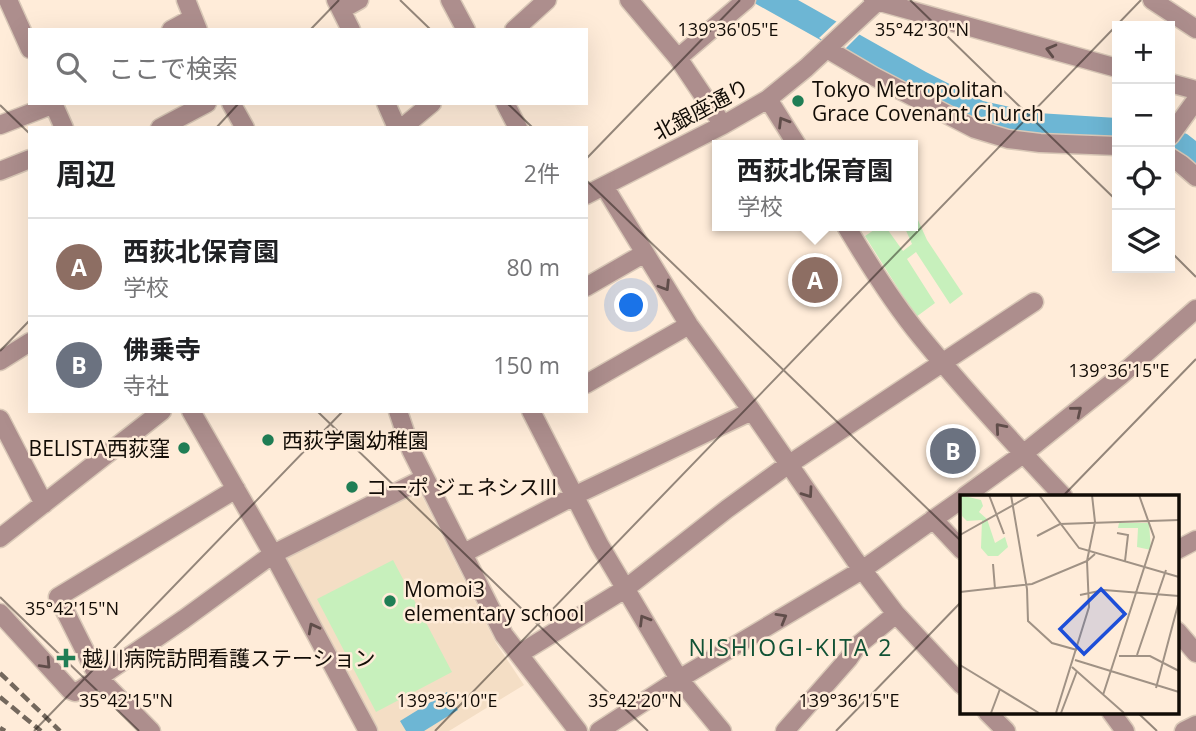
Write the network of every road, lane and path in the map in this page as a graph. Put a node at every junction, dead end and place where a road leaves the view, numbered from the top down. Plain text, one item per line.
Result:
1 (8, 0) edge
2 (186, 0) edge
3 (359, 0) edge
4 (450, 0) edge
5 (547, 0) edge
6 (629, 0) edge
7 (746, 0) edge
8 (1152, 0) edge
9 (876, 1) edge
10 (339, 5) edge
11 (196, 24) edge
12 (350, 28) edge
13 (465, 28) edge
14 (516, 28) edge
15 (1196, 29) edge
16 (28, 45) edge
17 (829, 48) junction
18 (678, 58) junction
19 (1112, 67) edge
20 (1174, 84) edge
21 (1196, 90) edge
22 (768, 99) junction
23 (1196, 100) edge
24 (50, 105) edge
25 (53, 105) edge
26 (203, 105) edge
27 (232, 105) edge
28 (387, 105) edge
29 (429, 105) edge
30 (506, 105) edge
31 (0, 125) edge
32 (723, 125) junction
33 (63, 126) edge
34 (164, 126) edge
35 (244, 126) edge
36 (399, 126) edge
37 (403, 126) edge
38 (517, 126) edge
39 (1175, 129) edge
40 (794, 140) edge
41 (1112, 146) edge
42 (28, 160) edge
43 (1175, 160) edge
44 (0, 172) edge
45 (1196, 177) edge
46 (604, 186) junction
47 (588, 194) edge
48 (849, 231) edge
49 (645, 253) junction
50 (588, 286) edge
51 (1034, 302) dead end
52 (1196, 309) edge
53 (689, 325) junction
54 (28, 343) edge
55 (0, 361) edge
56 (944, 363) junction
57 (588, 383) edge
58 (752, 411) junction
59 (159, 413) edge
60 (192, 413) edge
61 (535, 413) edge
62 (405, 414) edge
63 (0, 419) edge
64 (1023, 454) junction
65 (788, 465) junction
66 (425, 478) junction
67 (236, 489) junction
68 (967, 495) edge
69 (1062, 495) edge
70 (575, 497) junction
71 (960, 500) edge
72 (44, 503) junction
73 (933, 519) junction
74 (0, 538) edge
75 (1196, 540) edge
76 (960, 549) edge
77 (1178, 549) edge
78 (464, 553) junction
79 (273, 554) junction
80 (862, 570) junction
81 (625, 589) junction
82 (0, 613) edge
83 (895, 614) junction
84 (1178, 632) edge
85 (1196, 653) edge
86 (519, 654) junction
87 (98, 677) junction
88 (679, 678) junction
89 (960, 684) edge
90 (989, 714) edge
91 (1112, 714) edge
92 (1196, 725) edge
93 (151, 731) edge
94 (368, 731) edge
95 (578, 731) edge
96 (598, 731) edge
97 (722, 731) edge
98 (785, 731) edge
99 (1006, 731) edge
100 (1125, 731) edge
101 (1184, 731) edge

1 - 16 street
2 - 11 street
3 - 10 street
4 - 13 street
5 - 14 street
6 - 18 street
7 - 18 street
8 - 15 street
9 - 17 street, 北銀座通り
19 -> 9 street
10 - 12 street
17 - 22 street, 北銀座通り
17 - 41 street
18 - 32 street
20 - 21 street
22 - 32 street, 北銀座通り
40 -> 22 street
23 - 39 street
24 - 31 street
25 - 33 street
26 - 34 street
27 - 35 street
28 - 36 street
29 - 37 street
30 - 38 street
32 - 46 street, 北銀座通り
42 - 44 street
43 - 45 street
46 - 47 street, 北銀座通り
46 - 49 street
48 - 56 street
49 - 50 street
49 -> 53 street
51 - 56 street
64 -> 52 street
53 - 57 street
53 - 58 street
54 - 55 street
64 -> 56 street
56 - 65 street
58 - 65 street
58 - 70 street
59 - 72 street
60 - 67 street
61 - 70 street
62 - 66 street
63 - 72 street
64 - 68 street
64 - 69 street
65 -> 80 street
65 - 81 street
66 - 78 street
66 - 79 street
67 - 79 street
67 - 87 street
70 - 78 street
70 - 81 street
71 - 73 street
72 - 74 street
73 - 76 street
73 - 80 street
75 - 77 street
78 - 86 street
79 - 87 street
94 -> 79 street
80 - 83 street
88 -> 80 street
81 - 86 street
88 -> 81 street
82 -> 87 street
83 - 89 street
83 - 98 street
84 - 85 street
86 - 95 street
87 - 93 street
88 - 96 street
88 - 97 street
90 - 99 street
91 - 100 street
92 - 101 street

